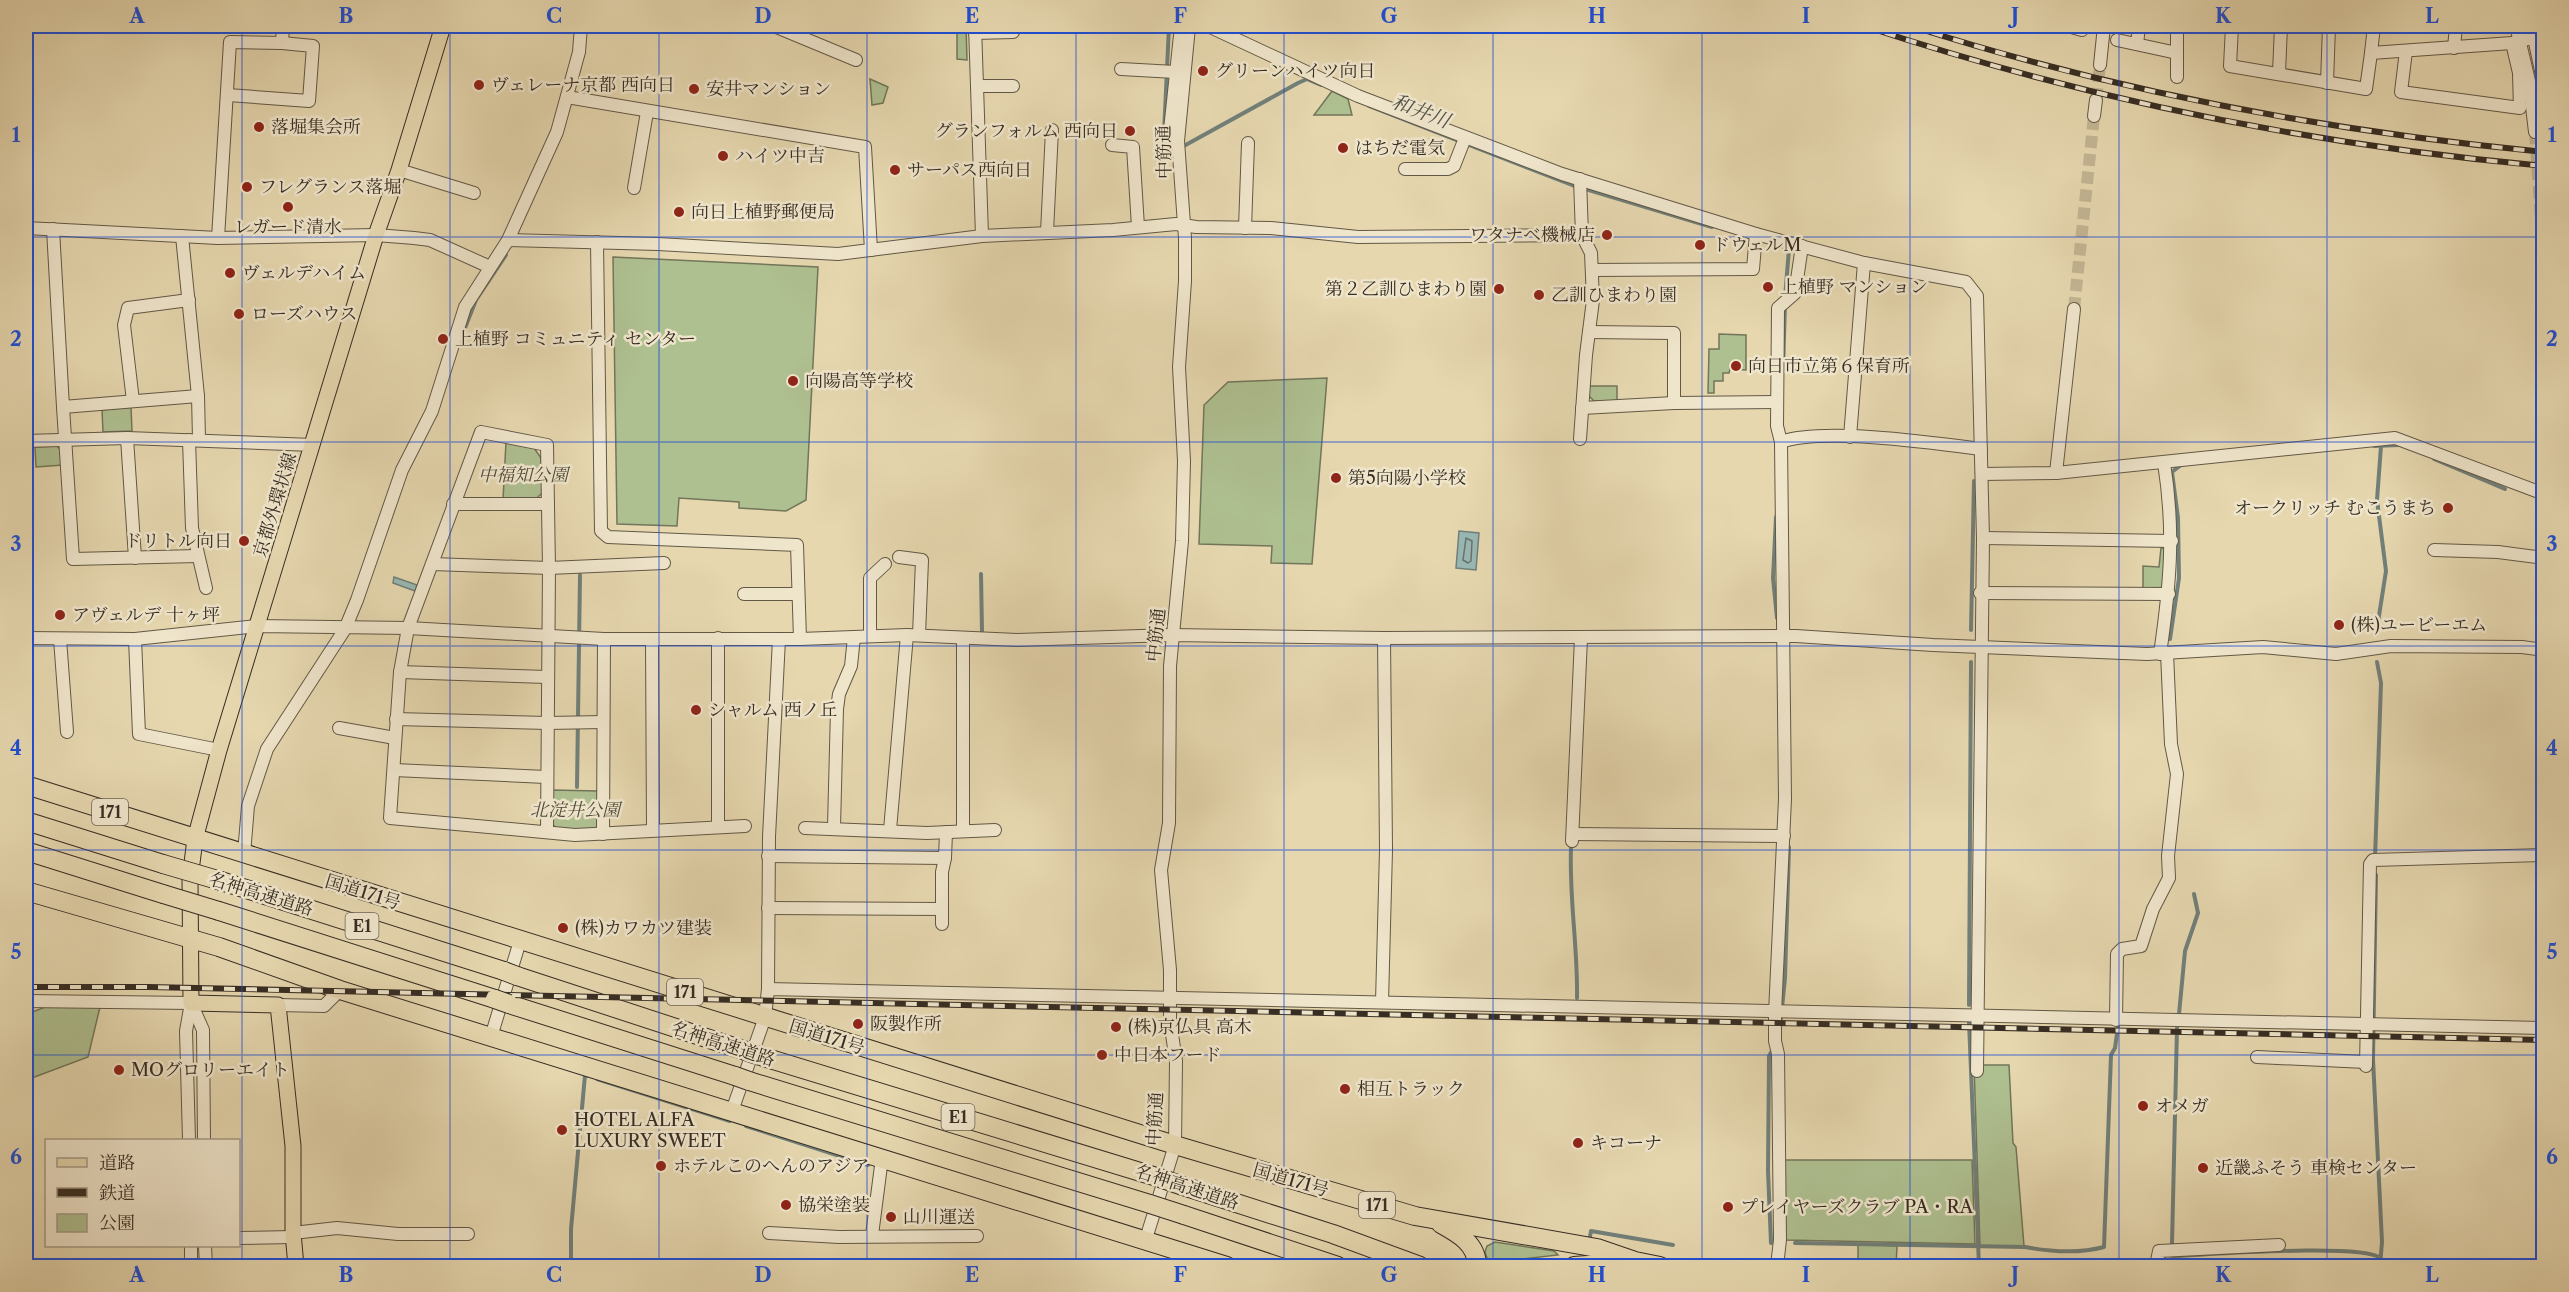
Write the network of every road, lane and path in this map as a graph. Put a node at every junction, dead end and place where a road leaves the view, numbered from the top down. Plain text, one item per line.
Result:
1 (283, 26) edge
2 (443, 26) edge
3 (581, 26) edge
4 (774, 26) edge
5 (1185, 26) edge
6 (1208, 26) edge
7 (2068, 26) edge
8 (2104, 26) edge
9 (2139, 26) edge
10 (2177, 26) edge
11 (2232, 26) edge
12 (2281, 26) edge
13 (2329, 26) edge
14 (2374, 26) edge
15 (2456, 26) edge
16 (2516, 26) edge
17 (975, 29) edge
18 (2082, 30) dead end
19 (1013, 32) dead end
20 (2116, 40) dead end
21 (2528, 40) edge
22 (282, 43) junction
23 (2137, 44) junction
24 (2454, 48) junction
25 (2406, 51) junction
26 (2177, 53) junction
27 (2371, 53) junction
28 (856, 60) dead end
29 (2100, 65) tunnel mouth
30 (1121, 69) dead end
31 (1175, 72) junction
32 (2278, 73) junction
33 (2177, 77) dead end
34 (2327, 83) junction
35 (2544, 85) edge
36 (977, 86) junction
37 (1013, 86) dead end
38 (228, 95) junction
39 (567, 97) junction
40 (2096, 100) tunnel mouth
41 (648, 112) junction
42 (2094, 116) tunnel mouth
43 (1052, 130) dead end
44 (2535, 132) tunnel mouth
45 (1465, 138) junction
46 (1248, 143) dead end
47 (1112, 145) dead end
48 (1179, 145) junction
49 (1405, 169) dead end
50 (399, 170) junction
51 (1580, 179) junction
52 (634, 188) dead end
53 (474, 193) dead end
54 (1185, 226) junction
55 (1138, 227) junction
56 (26, 228) edge
57 (1245, 228) junction
58 (53, 230) junction
59 (1047, 232) junction
60 (1756, 234) junction
61 (376, 235) junction
62 (1582, 235) junction
63 (182, 236) junction
64 (982, 236) junction
65 (218, 238) junction
66 (508, 240) junction
67 (597, 242) junction
68 (1802, 246) junction
69 (871, 250) junction
70 (1864, 262) junction
71 (490, 267) junction
72 (1592, 270) junction
73 (189, 300) junction
74 (2073, 309) tunnel mouth
75 (1589, 332) junction
76 (198, 396) junction
77 (133, 401) junction
78 (1777, 402) junction
79 (1674, 403) junction
80 (63, 407) junction
81 (1582, 408) junction
82 (1780, 436) junction
83 (1850, 437) junction
84 (126, 438) junction
85 (65, 439) junction
86 (1581, 439) dead end
87 (194, 440) junction
88 (26, 441) edge
89 (313, 445) junction
90 (1982, 449) junction
91 (2164, 463) junction
92 (2056, 473) junction
93 (1982, 474) junction
94 (2544, 494) edge
95 (453, 504) junction
96 (548, 504) junction
97 (1983, 538) junction
98 (2172, 541) junction
99 (2434, 550) dead end
100 (198, 556) junction
101 (899, 557) dead end
102 (135, 558) junction
103 (2544, 558) edge
104 (664, 563) dead end
105 (432, 564) junction
106 (885, 564) dead end
107 (549, 568) junction
108 (206, 588) dead end
109 (1980, 593) junction
110 (744, 594) dead end
111 (798, 594) junction
112 (2169, 594) junction
113 (257, 626) junction
114 (408, 627) junction
115 (345, 628) junction
116 (548, 634) junction
117 (870, 635) junction
118 (913, 635) junction
119 (1172, 635) junction
120 (1784, 636) junction
121 (854, 637) junction
122 (26, 638) edge
123 (718, 638) junction
124 (963, 638) junction
125 (1384, 638) junction
126 (1581, 638) junction
127 (60, 639) junction
128 (135, 639) junction
129 (604, 639) junction
130 (652, 639) junction
131 (779, 639) junction
132 (800, 639) junction
133 (1980, 647) junction
134 (2544, 650) edge
135 (2164, 654) junction
136 (400, 672) junction
137 (547, 676) junction
138 (396, 718) junction
139 (603, 722) junction
140 (547, 723) junction
141 (339, 728) dead end
142 (67, 732) dead end
143 (395, 738) junction
144 (219, 750) junction
145 (394, 770) junction
146 (546, 777) junction
147 (26, 785) edge
148 (26, 820) edge
149 (745, 826) dead end
150 (718, 827) junction
151 (834, 827) junction
152 (806, 828) dead end
153 (547, 830) junction
154 (653, 830) junction
155 (890, 830) junction
156 (995, 830) dead end
157 (963, 831) junction
158 (946, 832) junction
159 (603, 834) junction
160 (1784, 836) junction
161 (195, 839) junction
162 (26, 851) edge
163 (244, 854) junction
164 (2544, 855) edge
165 (768, 856) junction
166 (945, 858) junction
167 (26, 891) edge
168 (768, 908) junction
169 (942, 909) junction
170 (942, 924) dead end
171 (190, 939) junction
172 (520, 941) junction
173 (768, 989) junction
174 (340, 990) junction
175 (1170, 999) junction
176 (26, 1001) edge
177 (1382, 1002) junction
178 (191, 1003) junction
179 (278, 1005) junction
180 (1781, 1012) junction
181 (765, 1017) junction
182 (1978, 1017) junction
183 (2116, 1020) junction
184 (2373, 1026) junction
185 (2544, 1028) edge
186 (491, 1036) junction
187 (2258, 1057) dead end
188 (1977, 1071) dead end
189 (732, 1111) junction
190 (189, 1139) edge
191 (204, 1139) edge
192 (1175, 1145) junction
193 (882, 1158) junction
194 (1434, 1220) junction
195 (770, 1233) dead end
196 (468, 1234) dead end
197 (293, 1235) junction
198 (872, 1235) junction
199 (977, 1236) dead end
200 (240, 1238) edge
201 (1144, 1242) junction
202 (2279, 1245) dead end
203 (191, 1247) edge
204 (205, 1247) edge
205 (1181, 1262) edge
206 (1635, 1262) junction
207 (1412, 1264) edge
208 (191, 1266) edge
209 (206, 1266) edge
210 (296, 1266) edge
211 (1164, 1266) edge
212 (1224, 1266) edge
213 (1338, 1266) edge
214 (1477, 1266) edge
215 (1574, 1266) edge
216 (1582, 1266) edge
217 (1593, 1266) edge
218 (1660, 1266) edge
219 (1777, 1266) edge
220 (2156, 1266) edge

1 - 22 street
2 - 50 main road, 京都外環状線
3 - 39 street
4 - 28 street
5 - 31 street
5 - 48 street, 中筋通
6 - 45 street
7 - 18 street
8 - 29 street
9 - 23 street
10 - 26 street
11 - 32 street
12 - 32 street
13 - 34 street
14 - 27 street
15 - 24 street
16 - 21 street
17 - 19 street
17 - 36 street
20 - 23 street
21 - 24 street
21 - 25 street
21 - 35 street
21 - 44 street
22 - 38 street
22 - 38 street
23 - 26 street
24 - 25 street
25 - 27 street
26 - 33 street
27 - 34 street
30 - 31 street
31 - 48 street
32 - 34 street
36 - 37 street
36 - 64 street
38 - 65 street
39 - 41 street
39 - 66 street
40 - 42 street
41 - 52 street
41 - 69 street
43 - 59 street
45 - 49 street
45 - 51 street
46 - 57 street
47 - 55 street
48 - 54 street, 中筋通
50 - 53 street
50 - 61 main road, 京都外環状線
51 - 60 street
51 - 62 street
54 - 55 street
54 - 57 street
54 - 119 street, 中筋通
55 - 59 street
56 - 58 street
57 - 62 street
58 - 63 street
58 - 80 street
59 - 64 street
60 - 68 street
60 - 72 street
61 - 65 street
61 - 71 street
61 - 89 main road, 京都外環状線
62 - 72 street
63 - 65 street
63 - 73 street
64 - 69 street
66 - 67 street
66 - 71 street
67 - 69 street
67 - 111 street
68 - 70 street
68 - 78 street
70 - 83 street
70 - 90 street
71 - 115 street
72 - 75 street
73 - 76 street
73 - 77 street
74 - 92 street
75 - 79 street
75 - 81 street
76 - 77 street
76 - 87 street
77 - 80 street
78 - 79 street
78 - 82 street
79 - 81 street
80 - 85 street
81 - 86 street
82 - 83 street
82 - 120 street
83 - 90 street
84 - 85 street
84 - 87 street
84 - 102 street
85 - 88 street
85 - 102 street
87 - 89 street
87 - 100 street
89 - 113 main road, 京都外環状線
90 - 93 street
91 - 92 street
91 - 94 street
91 - 98 street
92 - 93 street
93 - 97 street
95 - 96 street
95 - 96 street
95 - 105 street
96 - 107 street
97 - 98 street
97 - 109 street
98 - 112 street
99 - 103 street
100 - 102 street
100 - 108 street
101 - 118 street
104 - 107 street
105 - 107 street
105 - 114 street
106 - 117 street
107 - 116 street
109 - 112 street
109 - 133 street
110 - 111 street
111 - 132 street
112 - 135 street
113 - 115 street
113 - 128 street
113 - 144 main road, 京都外環状線
114 - 115 street
114 - 116 street
114 - 136 street
115 - 163 street
116 - 129 street
116 - 137 street
117 - 118 street
117 - 121 street
118 - 124 street
118 - 155 street
119 - 124 street
119 - 125 street
119 - 175 street, 中筋通
120 - 126 street
120 - 133 street
120 - 160 street
121 - 132 street
121 - 151 street
122 - 127 street
123 - 130 street
123 - 131 street
123 - 150 street
124 - 157 street
125 - 126 street
125 - 177 street
126 - 160 street
127 - 128 street
127 - 142 street
128 - 144 street
129 - 130 street
129 - 139 street
130 - 154 street
131 - 132 street
131 - 165 street
133 - 135 street
133 - 182 street
134 - 135 street
135 - 183 street
136 - 137 street
136 - 138 street
137 - 140 street
138 - 140 street
138 - 143 street
139 - 140 street
139 - 159 street
140 - 146 street
141 - 143 street
143 - 145 street
144 - 161 main road, 京都外環状線
145 - 146 street
145 - 153 street
146 - 153 street
147 - 161 highway, 国道171号 / 171
148 - 207 highway, 名神高速道路 / E1, bridge
149 - 150 street
150 - 154 street
151 - 152 street
151 - 155 street
153 - 159 street
154 - 159 street
155 - 158 street
156 - 157 street
157 - 158 street
158 - 166 street
160 - 180 street
161 - 163 highway, 国道171号 / 171
161 - 171 main road, 京都外環状線
162 - 213 highway, 名神高速道路 / E1, bridge
163 - 172 highway, 国道171号 / 171
164 - 184 street
165 - 166 street
165 - 168 street
166 - 169 street
167 - 171 highway
168 - 169 street
168 - 173 street
169 - 170 street
171 - 174 highway
171 - 178 main road, 京都外環状線
172 - 181 highway, 国道171号 / 171
172 - 186 street
173 - 175 street
173 - 181 street
174 - 179 street
174 - 186 highway
175 - 177 street
175 - 192 street, 中筋通
176 - 178 street
177 - 180 street
178 - 179 main road
178 - 190 street, 京都外環状線
178 - 191 street, 京都外環状線
179 - 197 main road
180 - 182 street
180 - 219 street
181 - 189 street
181 - 192 highway, 国道171号 / 171
182 - 183 street
182 - 188 street
183 - 184 street
184 - 185 street
184 - 187 street
186 - 189 highway
189 - 193 highway
192 - 194 highway, 国道171号 / 171
192 - 201 street, 中筋通
193 - 198 street
193 - 201 highway
194 - 206 highway, 国道171号 / 171
194 - 214 highway
195 - 198 street
196 - 197 street
197 - 200 street
197 - 210 main road
198 - 199 street
201 - 205 highway
202 - 220 street
203 - 208 street
204 - 209 street
205 - 211 street
205 - 212 highway
206 - 217 highway, 国道171号 / 171
206 - 218 highway, 国道171号 / 171
215 - 216 highway, 国道171号 / 171
216 - 217 highway, 国道171号 / 171

